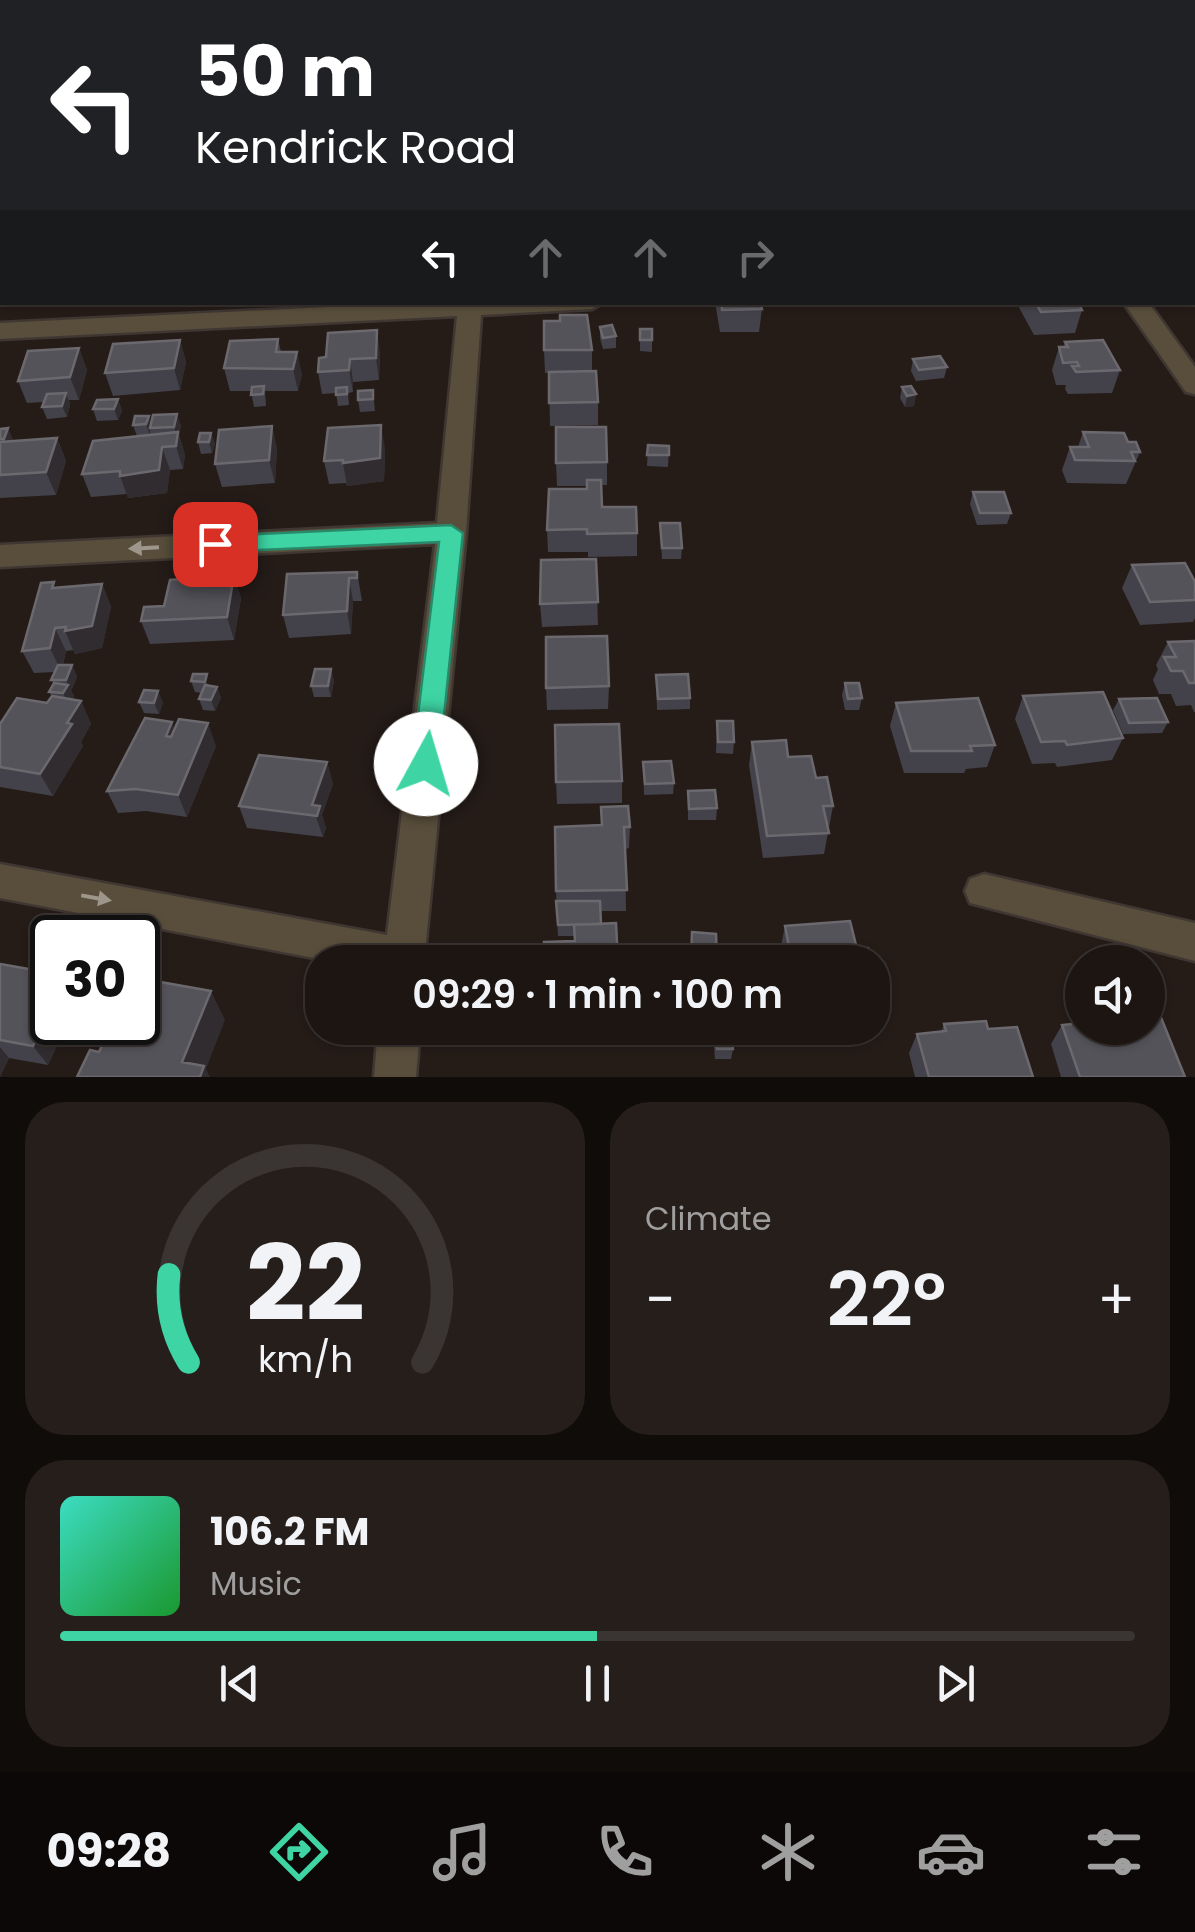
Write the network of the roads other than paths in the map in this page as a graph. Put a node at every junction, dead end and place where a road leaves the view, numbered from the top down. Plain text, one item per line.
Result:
1 (500, 305) edge
2 (1137, 305) edge
3 (470, 306) edge
4 (0, 331) edge
5 (1195, 386) edge
6 (451, 533) junction
7 (0, 556) edge
8 (0, 882) edge
9 (984, 890) dead end
10 (1195, 942) edge
11 (326, 945) edge
12 (406, 945) edge
13 (398, 1045) edge
14 (395, 1077) edge

1 - 3 street
2 - 5 street
3 - 4 street
3 - 6 street
6 -> 7 street
6 - 12 street
8 -> 11 street
9 - 10 street
13 - 14 street

